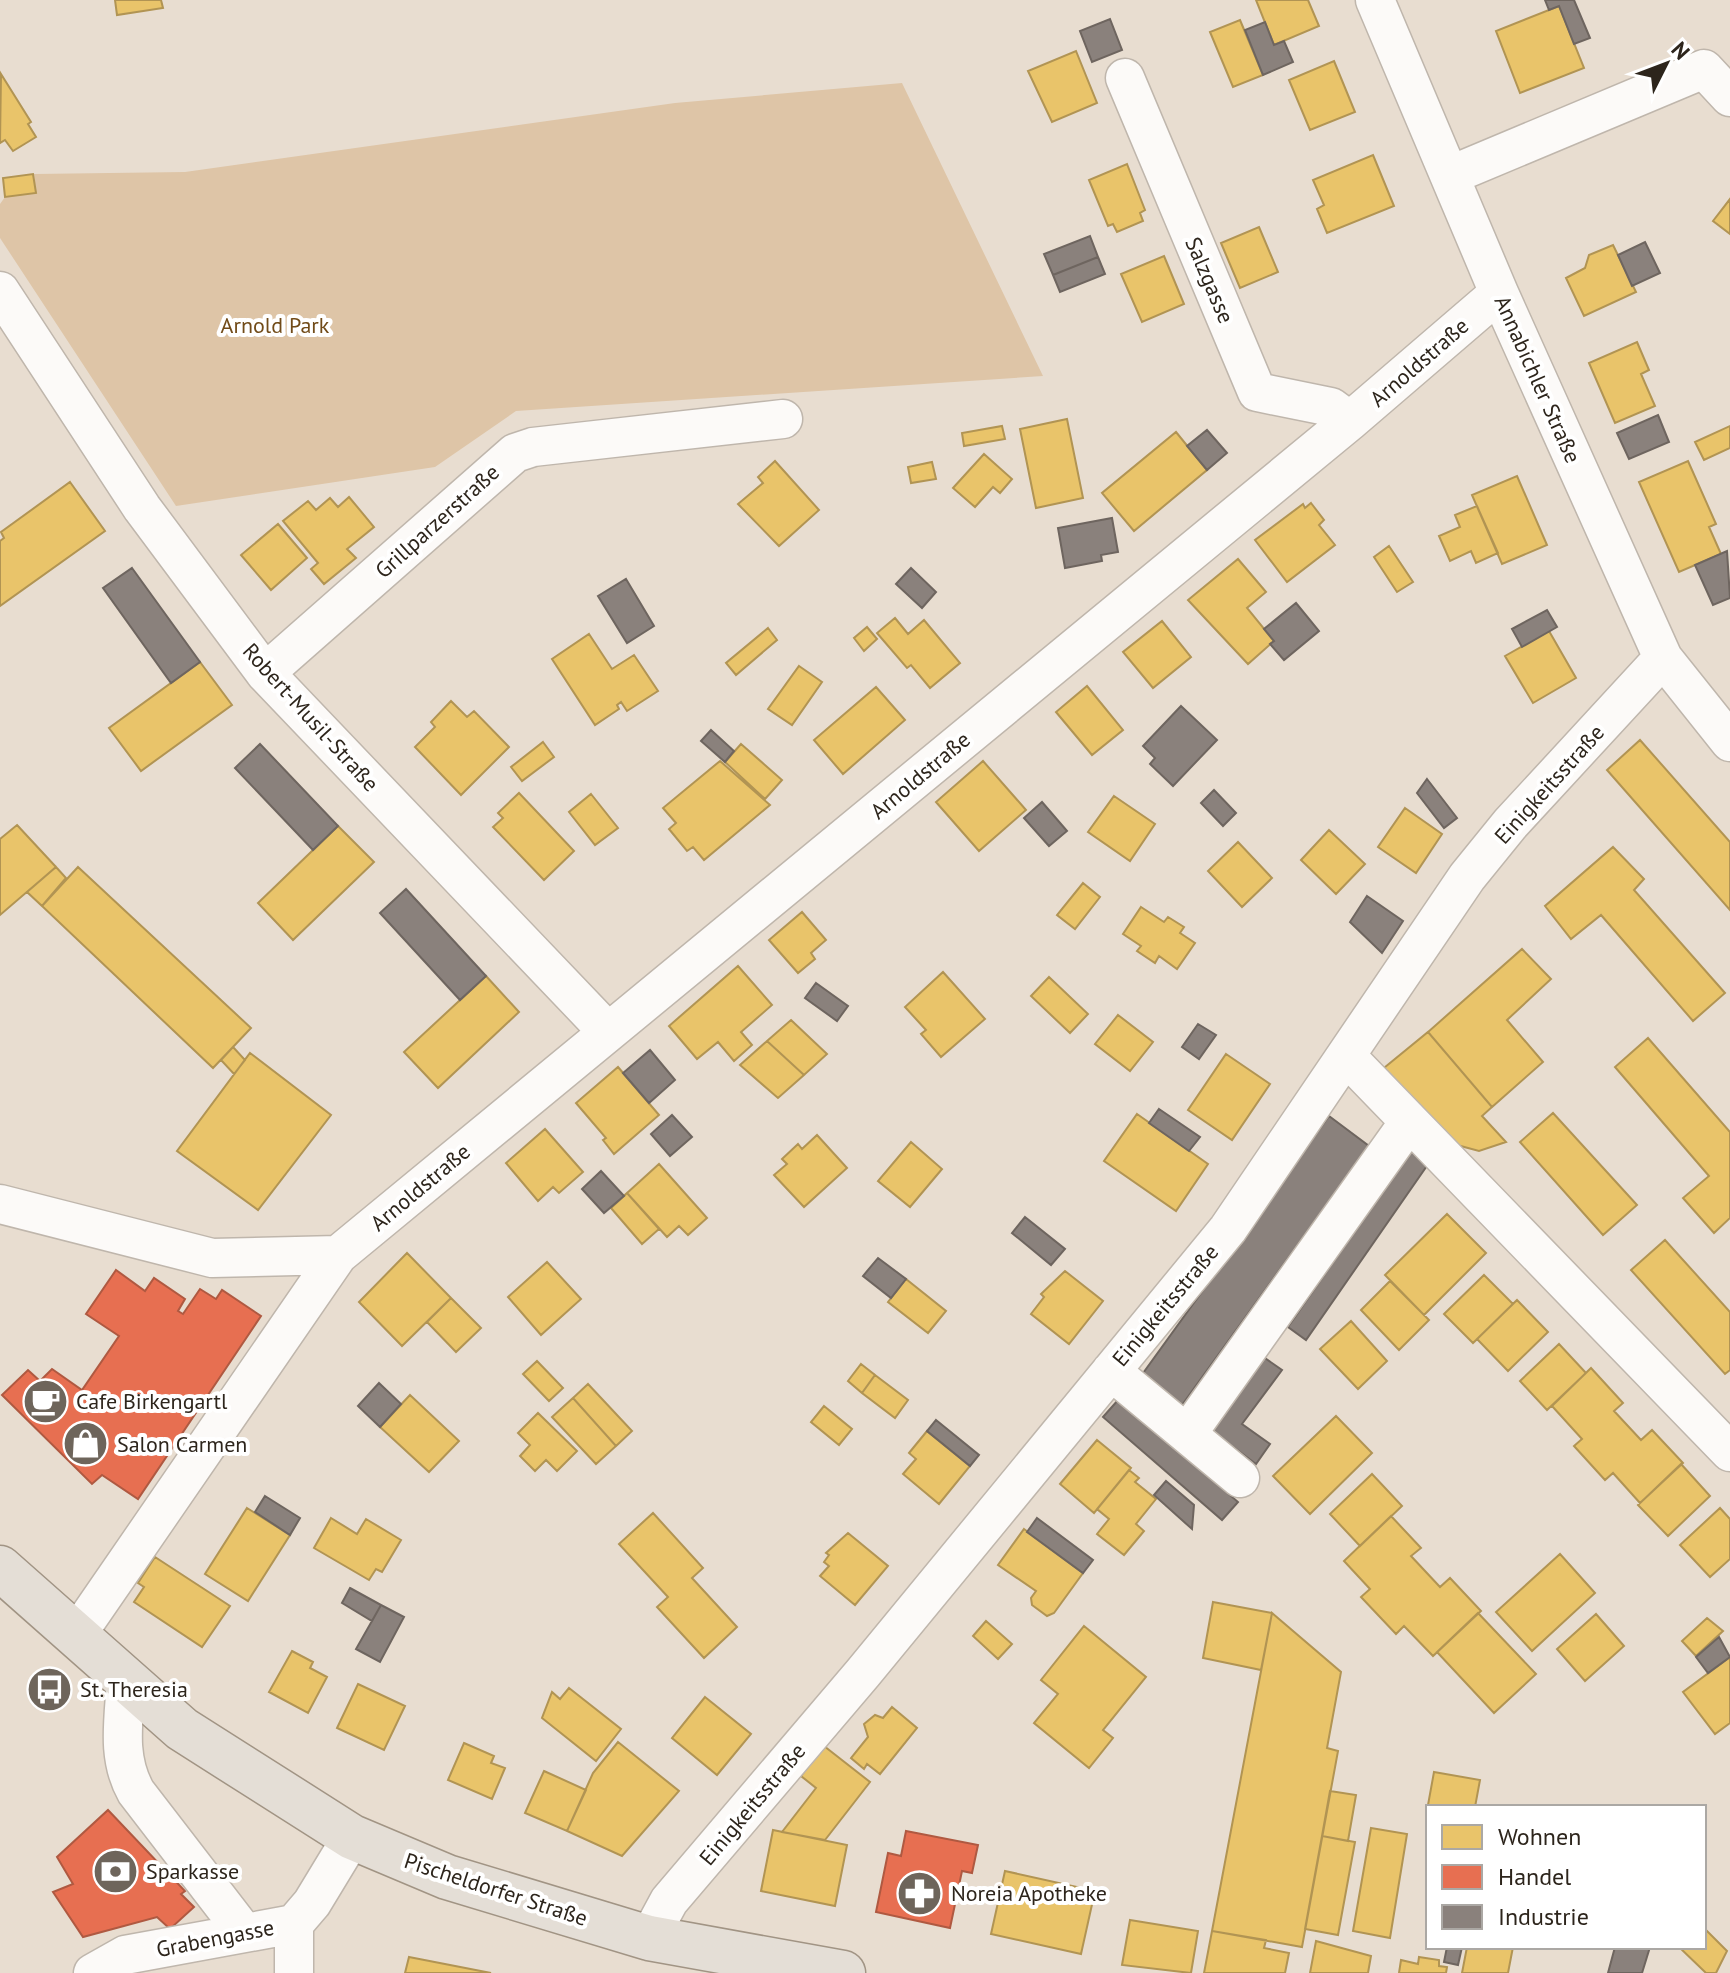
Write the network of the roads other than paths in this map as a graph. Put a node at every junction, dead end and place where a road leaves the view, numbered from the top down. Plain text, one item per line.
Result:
1 (1375, 0) edge
2 (1717, 64) edge
3 (1125, 78) dead end
4 (1730, 97) edge
5 (1451, 175) junction
6 (0, 291) edge
7 (1499, 293) junction
8 (783, 419) dead end
9 (1350, 421) junction
10 (1663, 658) junction
11 (265, 673) junction
12 (1730, 742) edge
13 (608, 1032) junction
14 (1347, 1057) junction
15 (1409, 1122) junction
16 (0, 1204) edge
17 (338, 1255) junction
18 (1111, 1371) junction
19 (1187, 1434) junction
20 (1730, 1452) edge
21 (1240, 1478) dead end
22 (0, 1568) edge
23 (75, 1637) junction
24 (126, 1681) junction
25 (352, 1837) junction
26 (294, 1924) junction
27 (243, 1931) junction
28 (649, 1938) junction
29 (93, 1973) edge
30 (294, 1973) edge
31 (843, 1973) edge

1 - 5 street, Annabichler Straße
2 - 4 street
2 - 5 street
3 - 9 street, Salzgasse
5 - 7 street, Annabichler Straße
6 - 11 street, Robert-Musil-Straße
7 - 9 street, Arnoldstraße
7 - 10 street, Annabichler Straße
8 - 11 street, Grillparzerstraße
9 - 13 street, Arnoldstraße
10 - 12 street, Annabichler Straße
10 - 14 street, Einigkeitsstraße
11 - 13 street, Robert-Musil-Straße
13 - 17 street, Arnoldstraße
14 - 15 street
14 - 18 street, Einigkeitsstraße
15 - 19 street
15 - 20 street
16 - 17 street
17 - 23 street, Arnoldstraße
18 - 19 street
18 - 28 street, Einigkeitsstraße
19 - 21 street
22 - 23 main road, Pischeldorfer Straße
23 - 24 main road, Pischeldorfer Straße
24 - 25 main road, Pischeldorfer Straße
24 - 27 street
25 - 26 street
25 - 28 main road, Pischeldorfer Straße
26 - 27 street, Grabengasse
26 - 30 street
27 - 29 street, Grabengasse
28 - 31 main road, Pischeldorfer Straße

